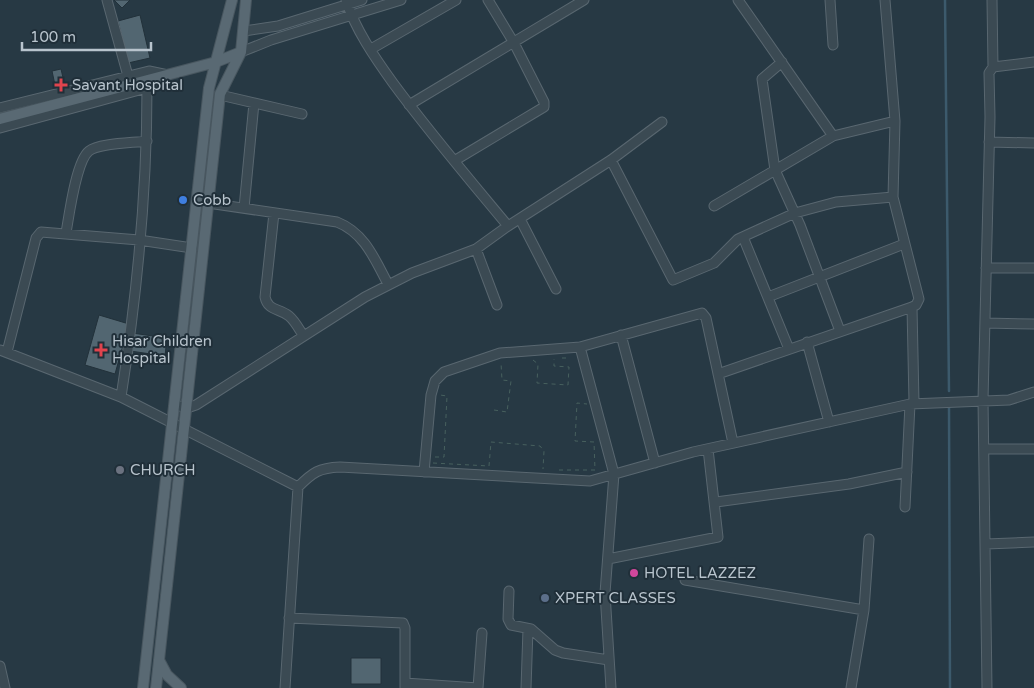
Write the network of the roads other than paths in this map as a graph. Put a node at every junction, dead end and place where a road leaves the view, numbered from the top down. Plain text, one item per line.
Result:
1 (107, 0) edge
2 (232, 0) edge
3 (246, 0) edge
4 (362, 0) edge
5 (401, 0) edge
6 (456, 0) edge
7 (488, 0) edge
8 (738, 0) edge
9 (830, 0) edge
10 (886, 0) edge
11 (992, 0) edge
12 (579, 1) edge
13 (346, 2) edge
14 (352, 15) junction
15 (244, 31) junction
16 (514, 42) junction
17 (834, 45) dead end
18 (371, 49) junction
19 (241, 52) junction
20 (216, 62) junction
21 (782, 62) junction
22 (1034, 62) edge
23 (993, 66) junction
24 (168, 74) junction
25 (128, 76) junction
26 (147, 88) junction
27 (220, 95) junction
28 (254, 103) junction
29 (410, 105) junction
30 (0, 108) edge
31 (302, 114) dead end
32 (0, 119) edge
33 (895, 120) junction
34 (662, 122) dead end
35 (0, 128) edge
36 (833, 136) junction
37 (146, 141) junction
38 (990, 142) junction
39 (1034, 143) edge
40 (610, 160) junction
41 (454, 161) junction
42 (774, 170) junction
43 (892, 196) junction
44 (208, 203) junction
45 (714, 206) dead end
46 (244, 208) junction
47 (274, 213) junction
48 (795, 213) junction
49 (520, 219) junction
50 (508, 226) junction
51 (66, 233) junction
52 (743, 236) junction
53 (139, 240) junction
54 (904, 244) junction
55 (192, 248) junction
56 (476, 249) junction
57 (986, 268) junction
58 (1034, 268) edge
59 (820, 277) junction
60 (388, 284) junction
61 (556, 289) dead end
62 (768, 297) junction
63 (497, 305) dead end
64 (912, 307) junction
65 (985, 324) junction
66 (1034, 324) edge
67 (840, 330) junction
68 (304, 335) junction
69 (620, 335) junction
70 (807, 342) junction
71 (580, 347) junction
72 (789, 349) junction
73 (4, 351) edge
74 (718, 374) junction
75 (1034, 392) edge
76 (122, 397) junction
77 (983, 400) junction
78 (912, 403) junction
79 (175, 405) junction
80 (187, 408) junction
81 (829, 422) junction
82 (172, 424) junction
83 (184, 430) junction
84 (733, 443) junction
85 (708, 449) junction
86 (984, 449) junction
87 (1034, 449) edge
88 (655, 463) junction
89 (424, 472) junction
90 (907, 472) junction
91 (614, 474) junction
92 (298, 486) junction
93 (716, 502) junction
94 (905, 507) dead end
95 (869, 539) dead end
96 (1034, 542) edge
97 (986, 544) junction
98 (608, 558) junction
99 (685, 580) dead end
100 (509, 591) dead end
101 (864, 610) junction
102 (289, 618) junction
103 (528, 629) junction
104 (482, 633) dead end
105 (159, 659) junction
106 (609, 660) junction
107 (0, 666) edge
108 (405, 686) edge
109 (5, 688) edge
110 (143, 688) edge
111 (156, 688) edge
112 (181, 688) edge
113 (285, 688) edge
114 (478, 688) edge
115 (526, 688) edge
116 (611, 688) edge
117 (851, 688) edge
118 (987, 688) edge

1 - 25 street
2 - 20 main road
3 - 15 main road
4 - 13 street
5 - 14 street
6 - 18 street
7 - 16 street
8 - 21 street
9 - 17 street
10 - 33 street
11 - 23 street
12 - 16 street
13 - 14 street
13 - 15 street
14 - 18 street
14 - 19 street
15 - 19 main road
16 - 29 street
16 - 41 street
18 - 29 street
19 - 20 main road
19 - 27 main road
20 - 24 main road
20 - 55 main road
21 - 36 street
21 - 42 street
22 - 23 street
23 - 38 street
24 - 25 street
24 - 26 street
24 - 32 main road
25 - 30 street
26 - 35 street
26 - 37 street
27 - 28 street
27 - 44 main road
28 - 31 street
28 - 46 street
29 - 41 street
33 - 36 street
33 - 43 street
34 - 40 street
36 - 42 street
37 - 51 street
37 - 53 street
38 - 39 street
38 - 57 street
40 - 49 street
40 - 52 street
41 - 50 street
42 - 45 street
42 - 48 street
43 - 48 street
43 - 54 street
44 - 46 street
44 - 80 main road
46 - 47 street
47 - 60 street
47 - 68 street
48 - 52 street
48 - 59 street
49 - 50 street
49 - 61 street
50 - 56 street
51 - 53 street
51 - 73 street
52 - 62 street
53 - 55 street
53 - 76 street
54 - 59 street
54 - 64 street
55 - 79 main road
56 - 60 street
56 - 63 street
57 - 58 street
57 - 65 street
59 - 62 street
59 - 67 street
60 - 68 street
62 - 72 street
64 - 67 street
64 - 78 street
65 - 66 street
65 - 77 street
67 - 70 street
68 - 80 street
69 - 71 street
69 - 74 street
69 - 88 street
70 - 72 street
70 - 81 street
71 - 89 street
71 - 91 street
72 - 74 street
73 - 76 street
74 - 84 street
75 - 77 street
76 - 82 street
77 - 78 street
77 - 86 street
78 - 81 street
78 - 90 street
79 - 80 street
79 - 82 main road
80 - 83 main road
81 - 84 street
82 - 83 street
82 - 110 main road
83 - 92 street
83 - 105 main road
84 - 85 street
85 - 88 street
85 - 93 street
86 - 87 street
86 - 97 street
88 - 91 street
89 - 91 street
89 - 92 street
90 - 93 street
90 - 94 street
91 - 98 street
92 - 102 street
93 - 98 street
95 - 101 street
96 - 97 street
97 - 118 street
98 - 106 street
99 - 101 street
100 - 103 street
101 - 117 street
102 - 108 street
102 - 113 street
103 - 106 street
103 - 115 street
104 - 114 street
105 - 111 main road
105 - 112 main road
106 - 116 street
107 - 109 street
108 - 114 street

